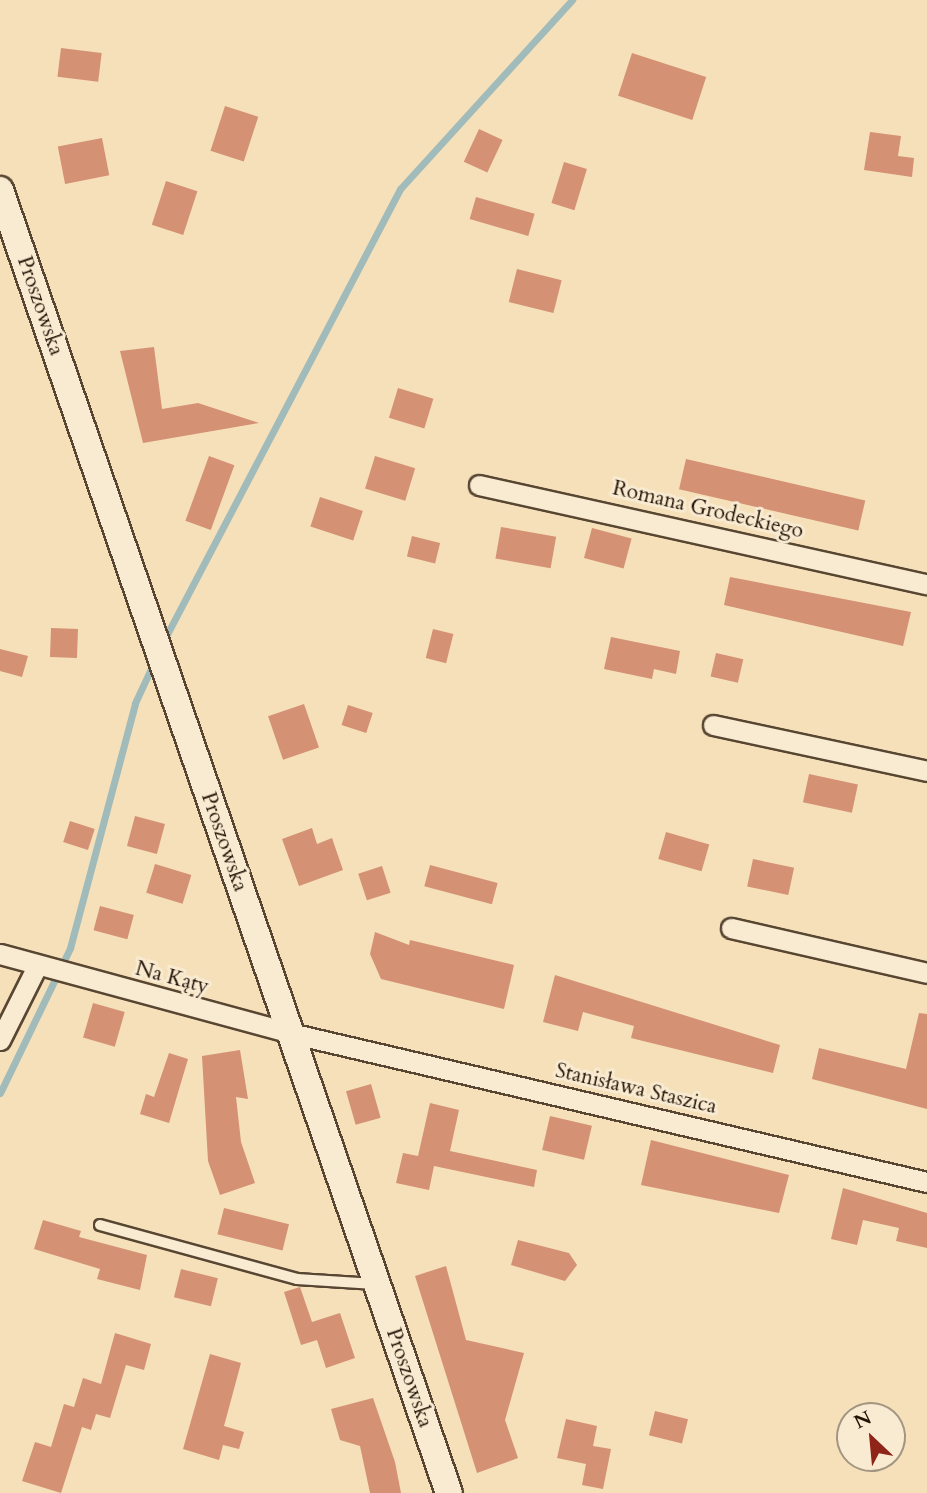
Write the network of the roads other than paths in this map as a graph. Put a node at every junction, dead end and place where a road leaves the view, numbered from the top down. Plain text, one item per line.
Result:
1 (0, 191) edge
2 (479, 485) dead end
3 (927, 584) edge
4 (713, 725) dead end
5 (927, 771) edge
6 (732, 928) dead end
7 (0, 954) edge
8 (43, 967) junction
9 (927, 973) edge
10 (290, 1033) junction
11 (0, 1040) edge
12 (334, 1040) joint
13 (926, 1180) edge
14 (100, 1225) dead end
15 (377, 1284) junction
16 (449, 1493) edge

1 - 10 main road, Proszowska
2 - 3 street, Romana Grodeckiego
4 - 5 street
6 - 9 street
7 - 8 street, Na Kąty
8 - 10 street, Na Kąty
8 - 11 street
10 - 12 street, Na Kąty
10 - 15 main road, Proszowska
12 - 13 street, Stanisława Staszica
14 - 15 lane
15 - 16 main road, Proszowska

